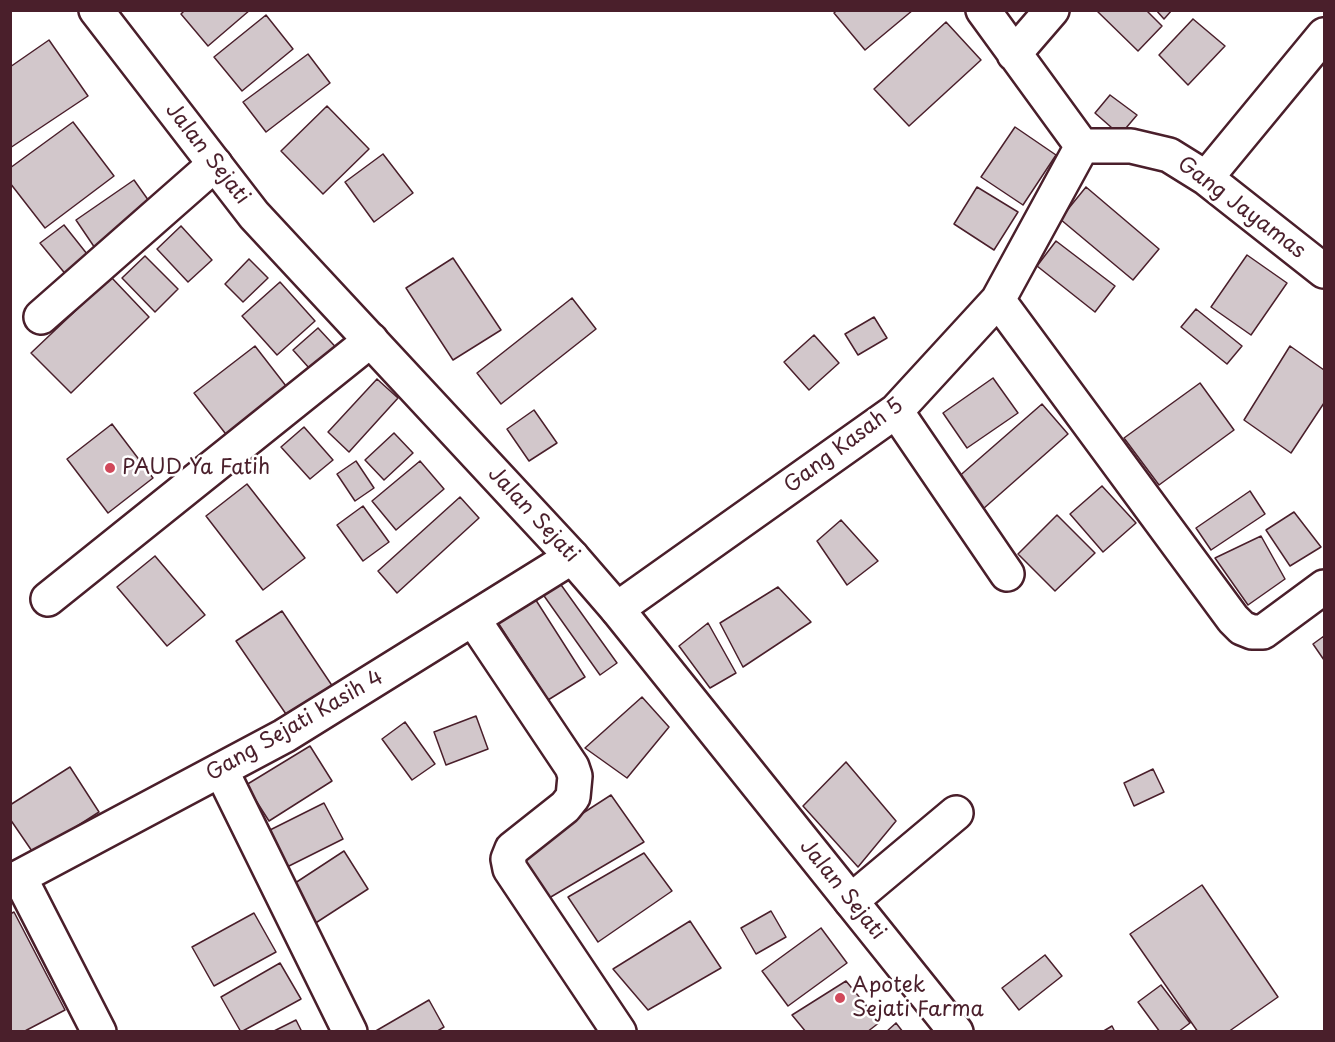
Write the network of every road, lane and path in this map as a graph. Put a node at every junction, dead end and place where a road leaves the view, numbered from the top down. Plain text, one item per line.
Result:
1 (96, 10) edge
2 (983, 10) edge
3 (1052, 10) edge
4 (1324, 35) edge
5 (1014, 54) junction
6 (1082, 146) junction
7 (215, 164) junction
8 (1206, 178) junction
9 (1324, 271) edge
10 (998, 300) junction
11 (41, 317) dead end
12 (371, 340) junction
13 (897, 411) junction
14 (572, 557) junction
15 (1007, 574) dead end
16 (1324, 587) edge
17 (48, 599) dead end
18 (617, 609) junction
19 (473, 619) junction
20 (222, 770) junction
21 (956, 813) dead end
22 (15, 880) edge
23 (850, 901) junction
24 (99, 1032) edge
25 (350, 1032) edge
26 (619, 1032) edge
27 (956, 1032) edge

1 - 7 street, Jalan Sejati
2 - 5 street
3 - 5 street
4 - 8 street
5 - 6 street
6 - 8 street, Gang Jayamas
6 - 10 street, Gang Kasah 5
7 - 11 street
7 - 12 street, Jalan Sejati
8 - 9 street, Gang Jayamas
10 - 13 street, Gang Kasah 5
10 - 16 street
12 - 14 street, Jalan Sejati
12 - 17 street
13 - 15 street
13 - 18 street, Gang Kasah 5
14 - 18 street, Jalan Sejati
14 - 19 street, Gang Sejati Kasih 4
18 - 23 street, Jalan Sejati
19 - 20 street, Gang Sejati Kasih 4
19 - 26 street
20 - 22 street, Gang Sejati Kasih 4
20 - 25 street
21 - 23 street
22 - 24 street
23 - 27 street, Jalan Sejati

